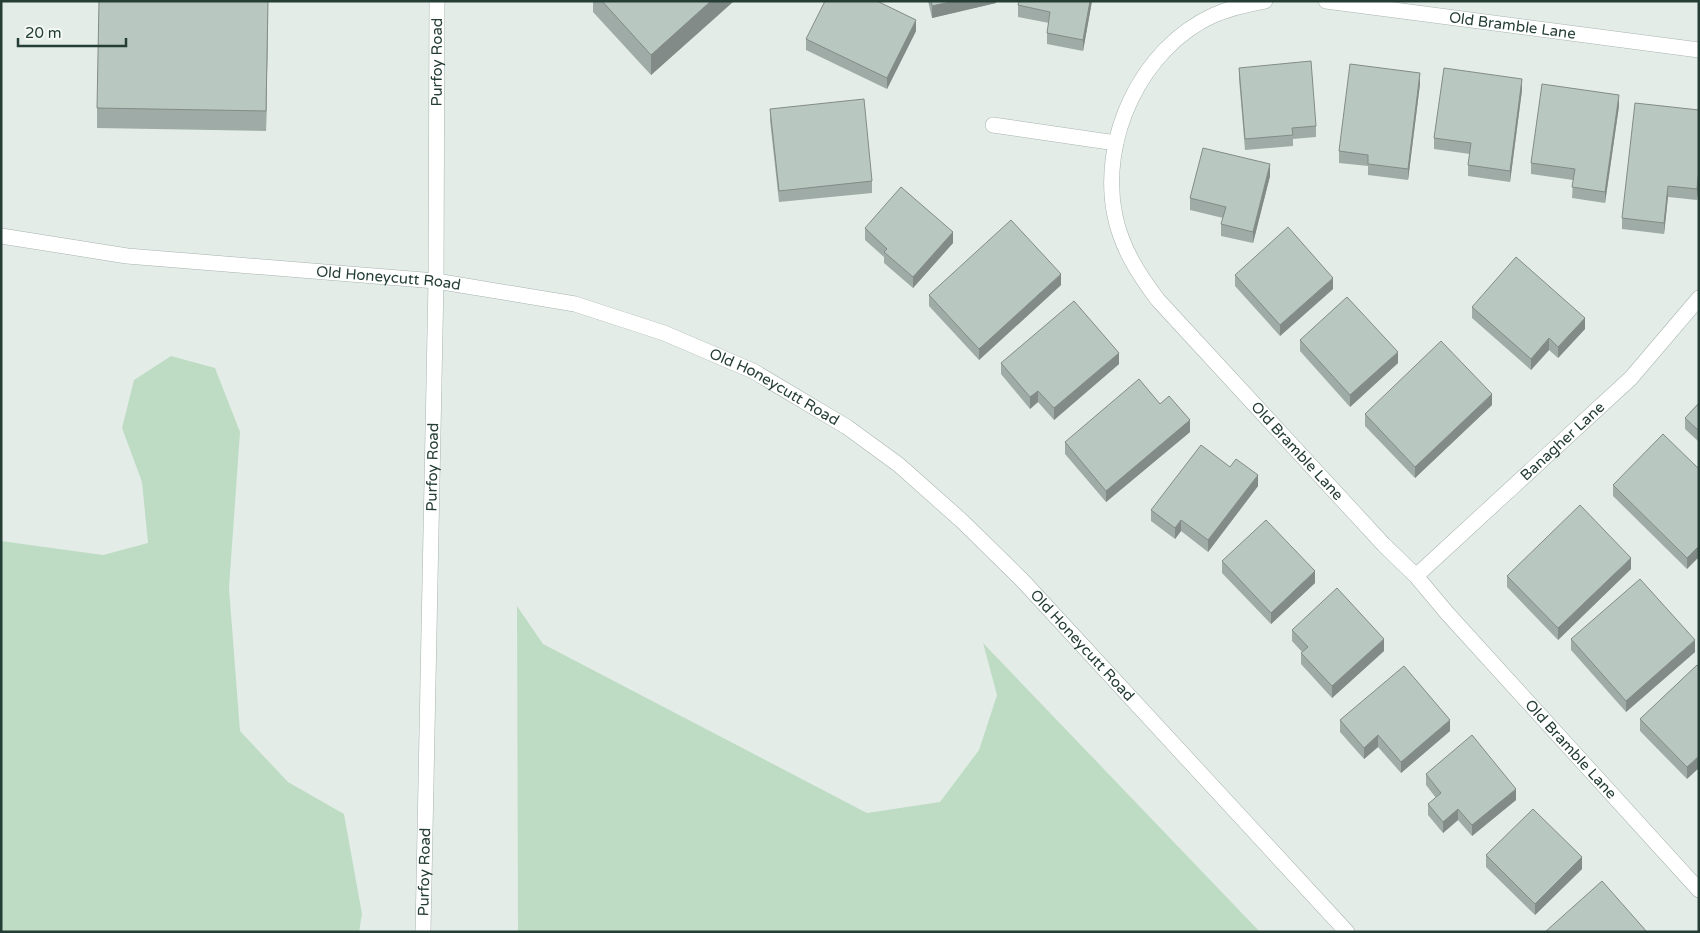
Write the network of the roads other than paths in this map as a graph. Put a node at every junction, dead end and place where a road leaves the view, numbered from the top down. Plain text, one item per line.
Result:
1 (437, 1) edge
2 (1265, 1) edge
3 (1326, 1) edge
4 (1699, 50) edge
5 (993, 125) dead end
6 (1116, 143) junction
7 (1, 236) edge
8 (436, 281) junction
9 (1699, 298) edge
10 (1416, 576) junction
11 (1696, 880) edge
12 (423, 932) edge
13 (1347, 932) edge

1 - 8 street, Purfoy Road
2 - 6 street, Old Bramble Lane
3 - 4 street, Old Bramble Lane
5 - 6 street
6 - 10 street, Old Bramble Lane
7 - 8 street, Old Honeycutt Road
8 - 12 street, Purfoy Road
8 - 13 street, Old Honeycutt Road
9 - 10 street, Banagher Lane
10 - 11 street, Old Bramble Lane

